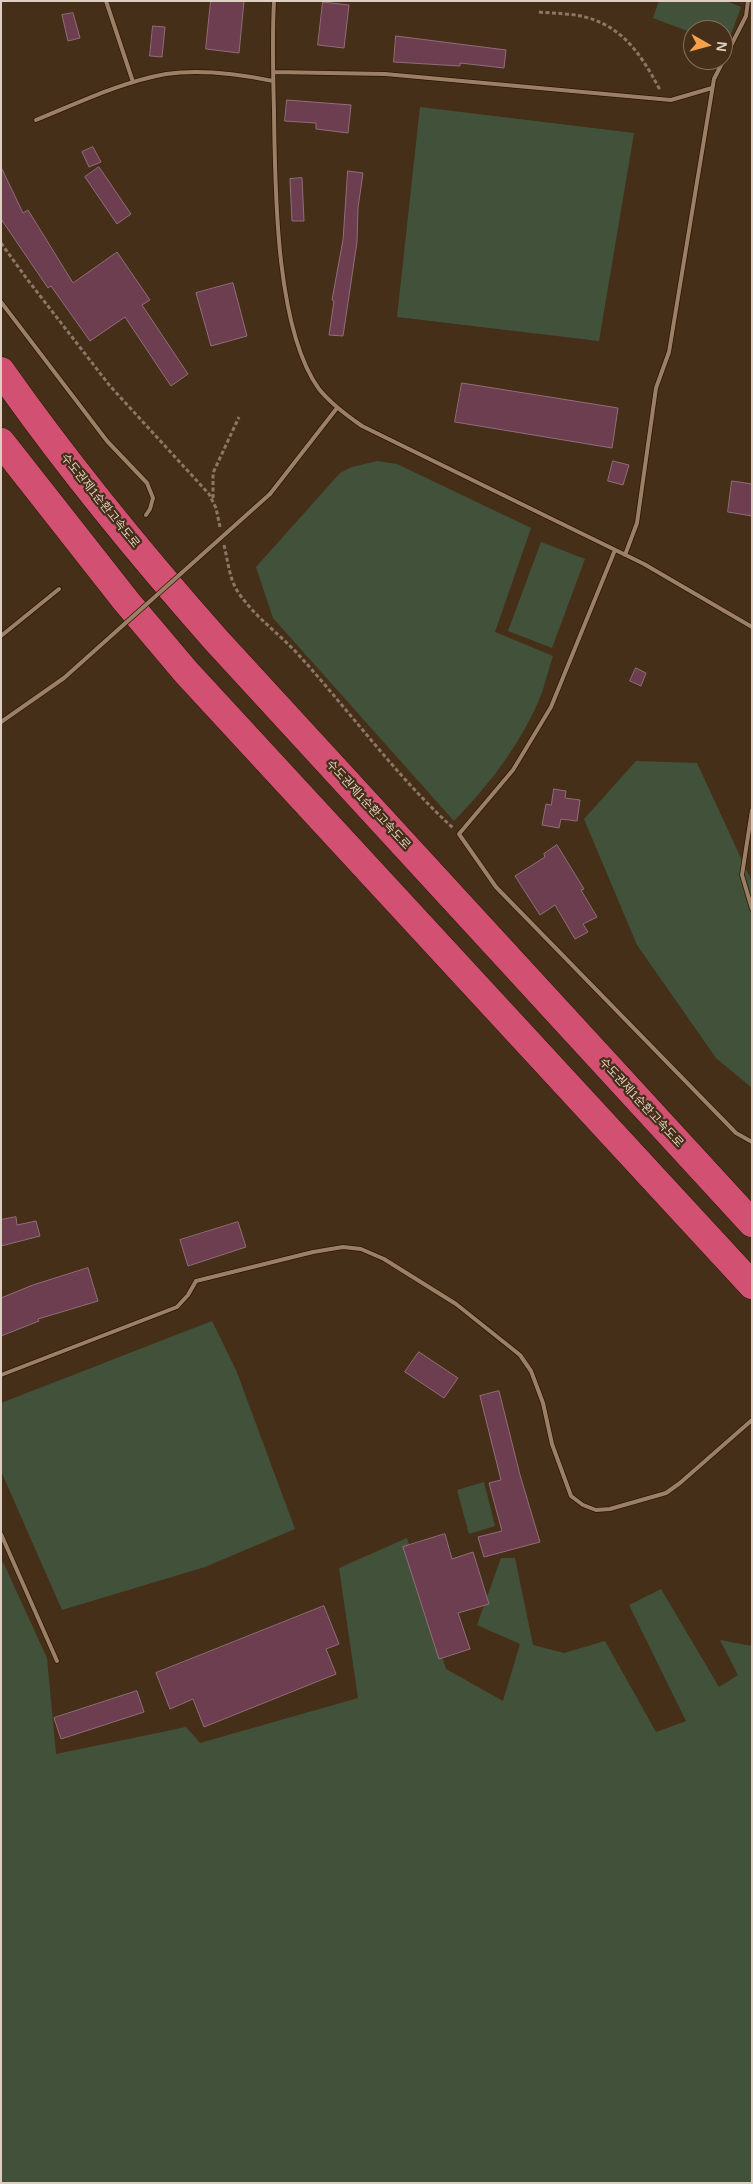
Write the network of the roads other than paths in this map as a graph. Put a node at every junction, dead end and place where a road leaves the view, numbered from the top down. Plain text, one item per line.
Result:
1 (106, 1) edge
2 (274, 1) edge
3 (748, 1) edge
4 (273, 72) junction
5 (273, 81) junction
6 (133, 82) junction
7 (712, 88) junction
8 (36, 120) dead end
9 (1, 302) edge
10 (1, 371) edge
11 (337, 408) junction
12 (1, 442) edge
13 (146, 515) dead end
14 (615, 550) junction
15 (625, 555) junction
16 (59, 589) dead end
17 (752, 627) edge
18 (1, 636) edge
19 (1, 722) edge
20 (752, 810) edge
21 (752, 909) edge
22 (752, 1142) edge
23 (752, 1223) edge
24 (752, 1285) edge
25 (1, 1375) edge
26 (752, 1420) edge
27 (1, 1534) edge
28 (57, 1661) dead end

1 - 6 lane
2 - 4 lane
3 - 7 lane
4 - 5 lane
4 - 7 lane
5 - 6 lane
5 - 11 lane
6 - 8 lane
7 - 15 lane
9 - 13 lane
10 - 23 highway, 수도권제1순환고속도로
11 - 14 lane
11 - 19 lane, bridge
12 - 24 highway
14 - 15 lane
14 - 22 lane
15 - 17 lane
16 - 18 lane
20 - 21 lane
25 - 26 lane
27 - 28 lane

